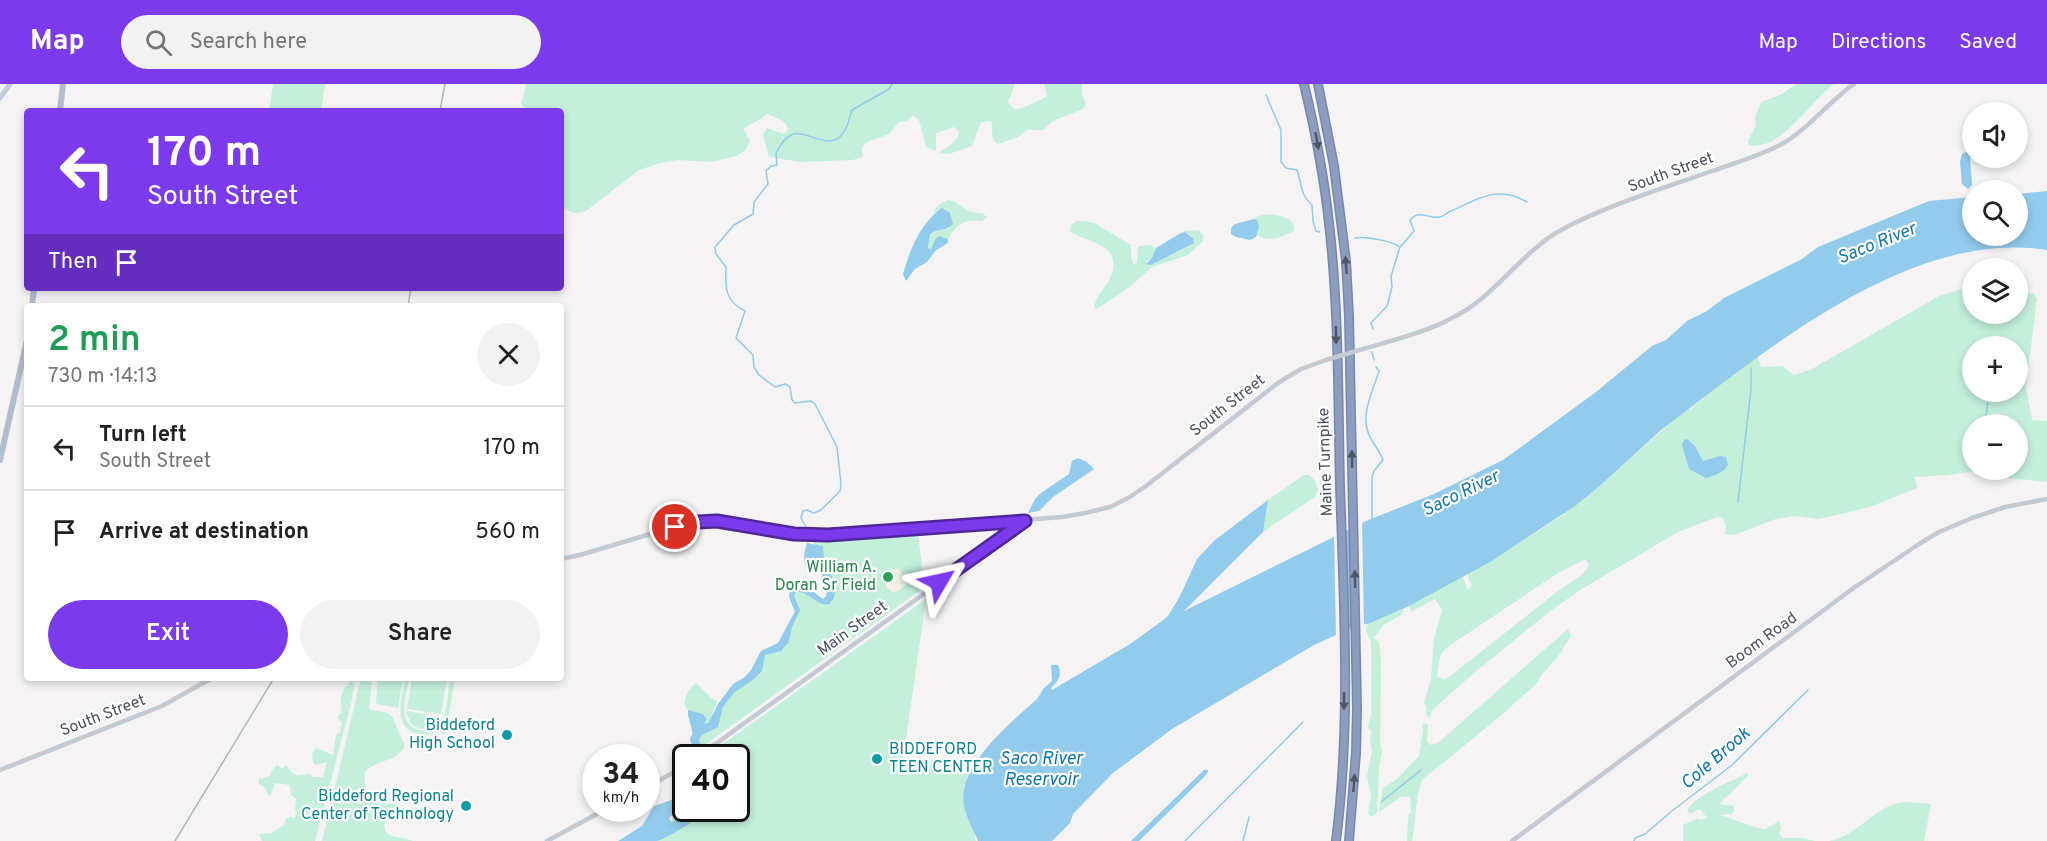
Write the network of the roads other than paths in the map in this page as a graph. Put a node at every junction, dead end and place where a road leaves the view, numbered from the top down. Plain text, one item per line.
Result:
1 (9, 84) edge
2 (63, 84) edge
3 (1305, 84) edge
4 (1318, 84) edge
5 (1854, 84) edge
6 (0, 98) edge
7 (60, 108) edge
8 (24, 353) edge
9 (0, 460) edge
10 (2047, 499) edge
11 (1025, 521) junction
12 (564, 558) edge
13 (207, 681) edge
14 (715, 744) edge
15 (0, 770) edge
16 (583, 822) edge
17 (548, 841) edge
18 (1336, 841) edge
19 (1348, 841) edge
20 (1512, 841) edge

1 - 6 main road
2 - 7 main road
3 -> 18 highway, Maine Turnpike
19 -> 4 highway, Maine Turnpike
5 - 11 street, South Street, bridge
8 - 9 main road
10 - 20 street, Boom Road
11 - 12 street, South Street
11 - 14 street, Main Street
13 - 15 street, South Street
16 - 17 street

